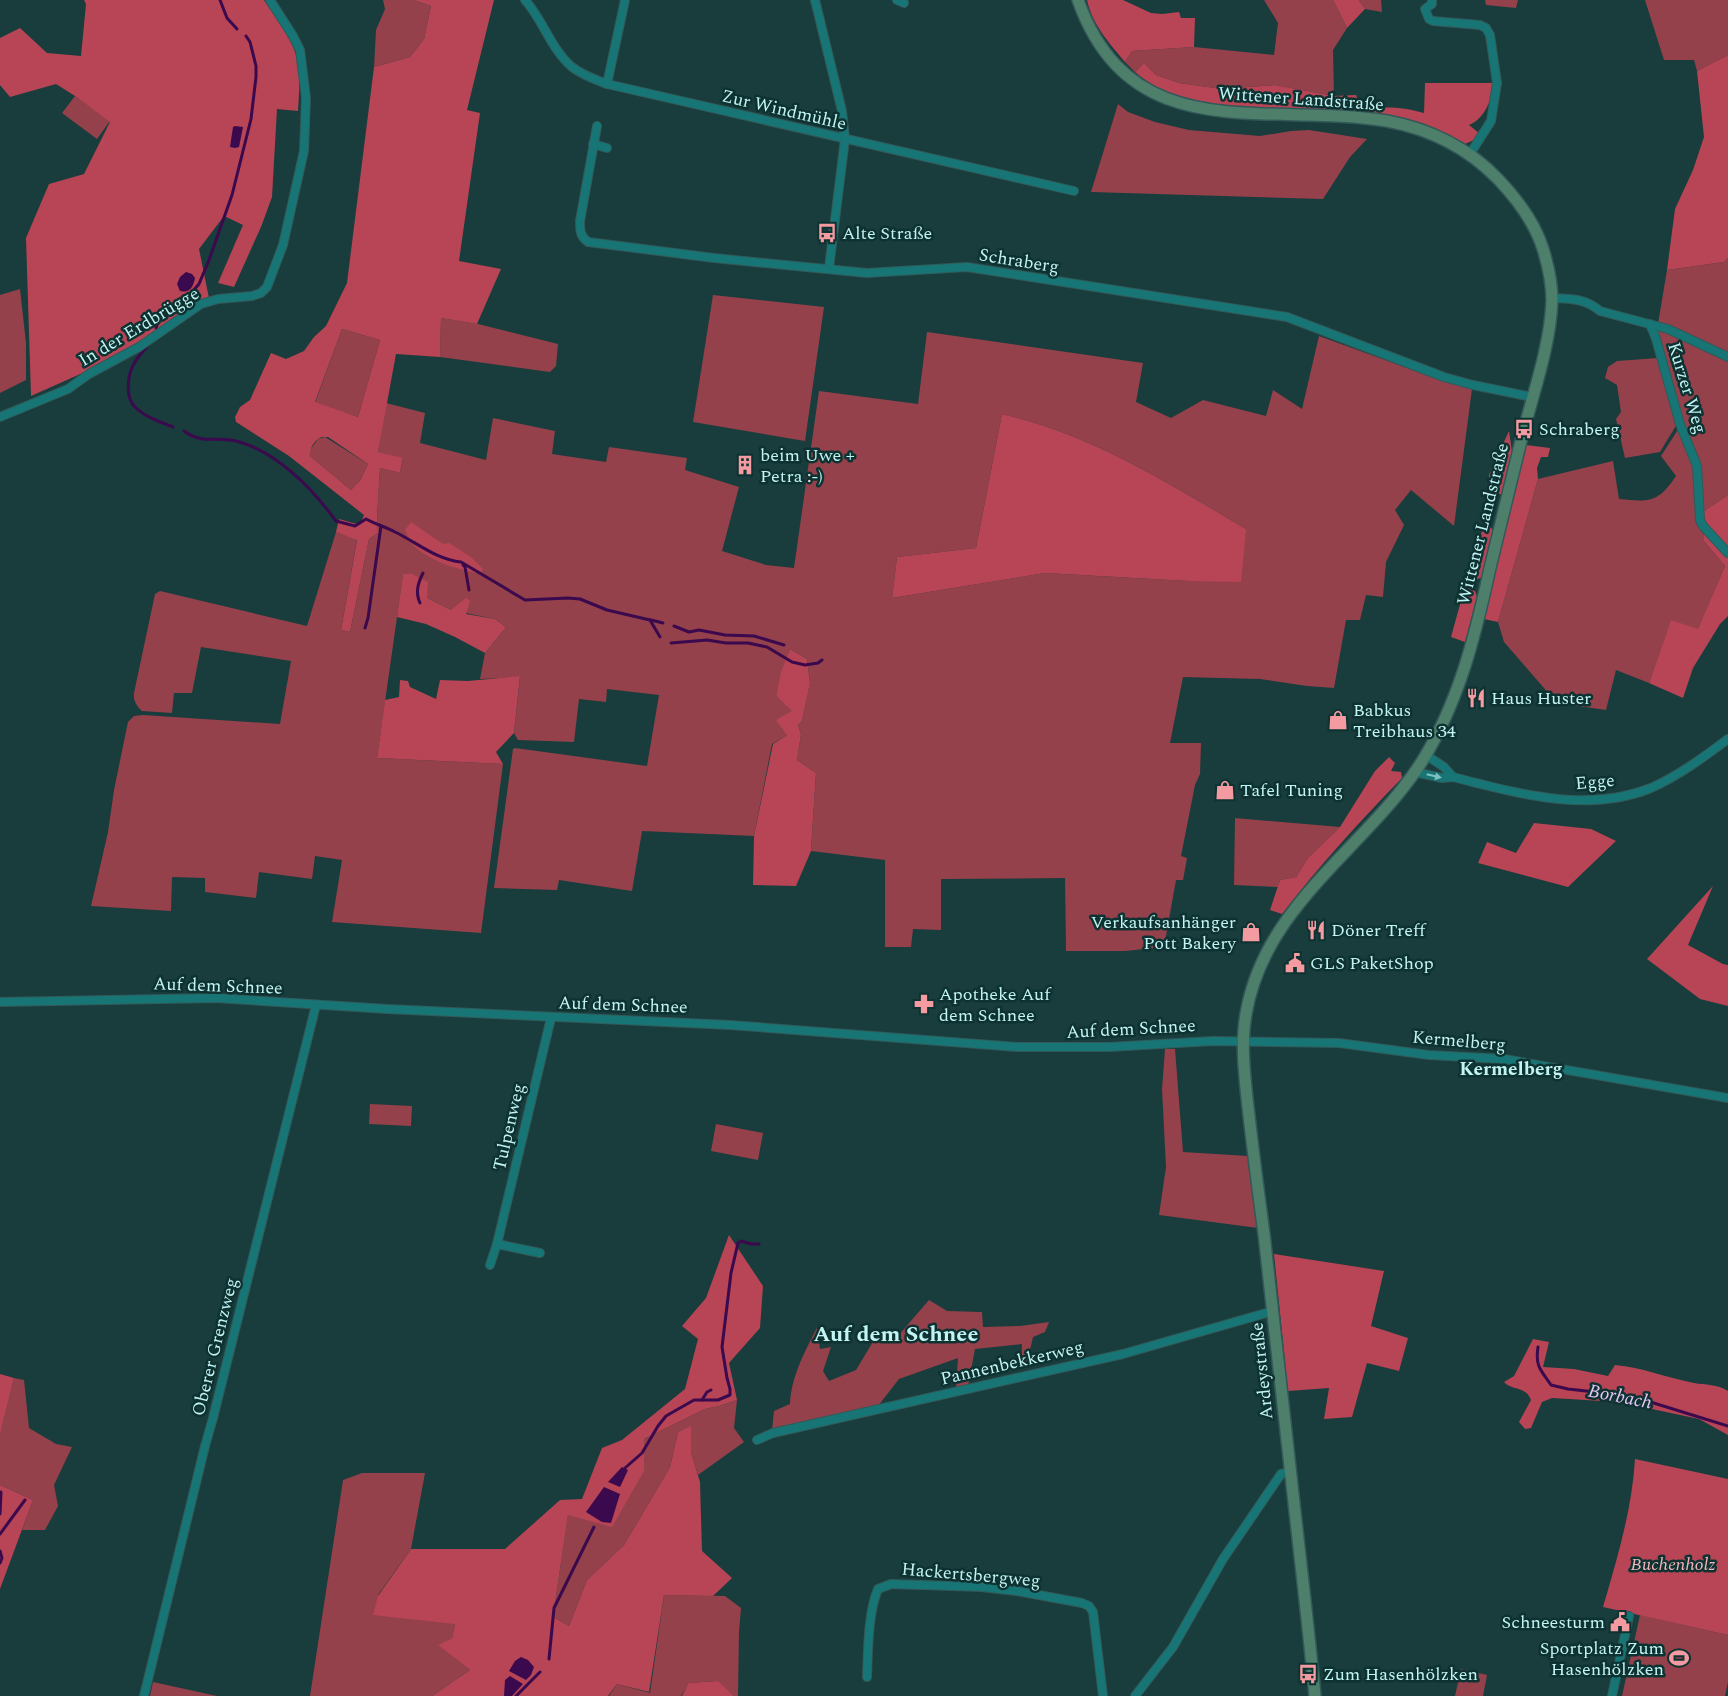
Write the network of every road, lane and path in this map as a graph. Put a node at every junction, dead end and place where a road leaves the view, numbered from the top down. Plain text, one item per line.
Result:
1 (270, 0) edge
2 (525, 0) edge
3 (625, 0) edge
4 (814, 0) edge
5 (1078, 0) edge
6 (1432, 0) edge
7 (607, 84) junction
8 (597, 126) dead end
9 (845, 139) junction
10 (593, 144) junction
11 (607, 148) dead end
12 (1470, 154) junction
13 (1074, 191) dead end
14 (830, 268) junction
15 (1552, 298) junction
16 (1650, 324) junction
17 (1728, 357) edge
18 (1532, 397) junction
19 (0, 417) edge
20 (1728, 553) edge
21 (1728, 739) edge
22 (1426, 755) junction
23 (1415, 772) junction
24 (1453, 777) junction
25 (0, 1002) edge
26 (316, 1005) junction
27 (551, 1018) junction
28 (1244, 1042) junction
29 (1728, 1098) edge
30 (496, 1244) junction
31 (540, 1253) dead end
32 (490, 1265) dead end
33 (1273, 1311) junction
34 (757, 1440) dead end
35 (1290, 1472) junction
36 (1629, 1616) dead end
37 (867, 1677) dead end
38 (144, 1696) edge
39 (1103, 1696) edge
40 (1135, 1696) edge
41 (1315, 1696) edge
42 (1612, 1696) edge

1 - 19 street, In der Erdbrügge
2 - 7 street, Zur Windmühle
3 - 7 street
4 - 9 street
5 - 12 main road, Wittener Landstraße
6 - 12 street
7 - 9 street, Zur Windmühle
8 - 10 street, Schraberg
9 - 13 street, Zur Windmühle
9 - 14 street
10 - 11 street
10 - 14 street, Schraberg
12 - 15 main road, Wittener Landstraße
14 - 18 street, Schraberg
15 - 16 street, Kurzer Weg
15 - 18 main road, Wittener Landstraße
16 - 17 street
16 - 20 street, Kurzer Weg
18 - 22 main road, Wittener Landstraße
21 - 24 street, Egge
22 - 23 main road, Wittener Landstraße
22 - 24 street, Egge
23 -> 24 street, Egge
23 - 28 main road, Wittener Landstraße
25 - 26 street, Auf dem Schnee
26 - 27 street, Auf dem Schnee
26 - 38 street, Oberer Grenzweg
27 - 28 street, Auf dem Schnee
27 - 30 street, Tulpenweg
28 - 29 street, Kermelberg
28 - 33 main road, Ardeystraße
30 - 31 street
30 - 32 street, Tulpenweg
33 - 34 street, Pannenbekkerweg
33 - 35 main road, Ardeystraße
35 - 40 street
35 - 41 main road, Ardeystraße
36 - 42 street
37 - 39 street, Hackertsbergweg

